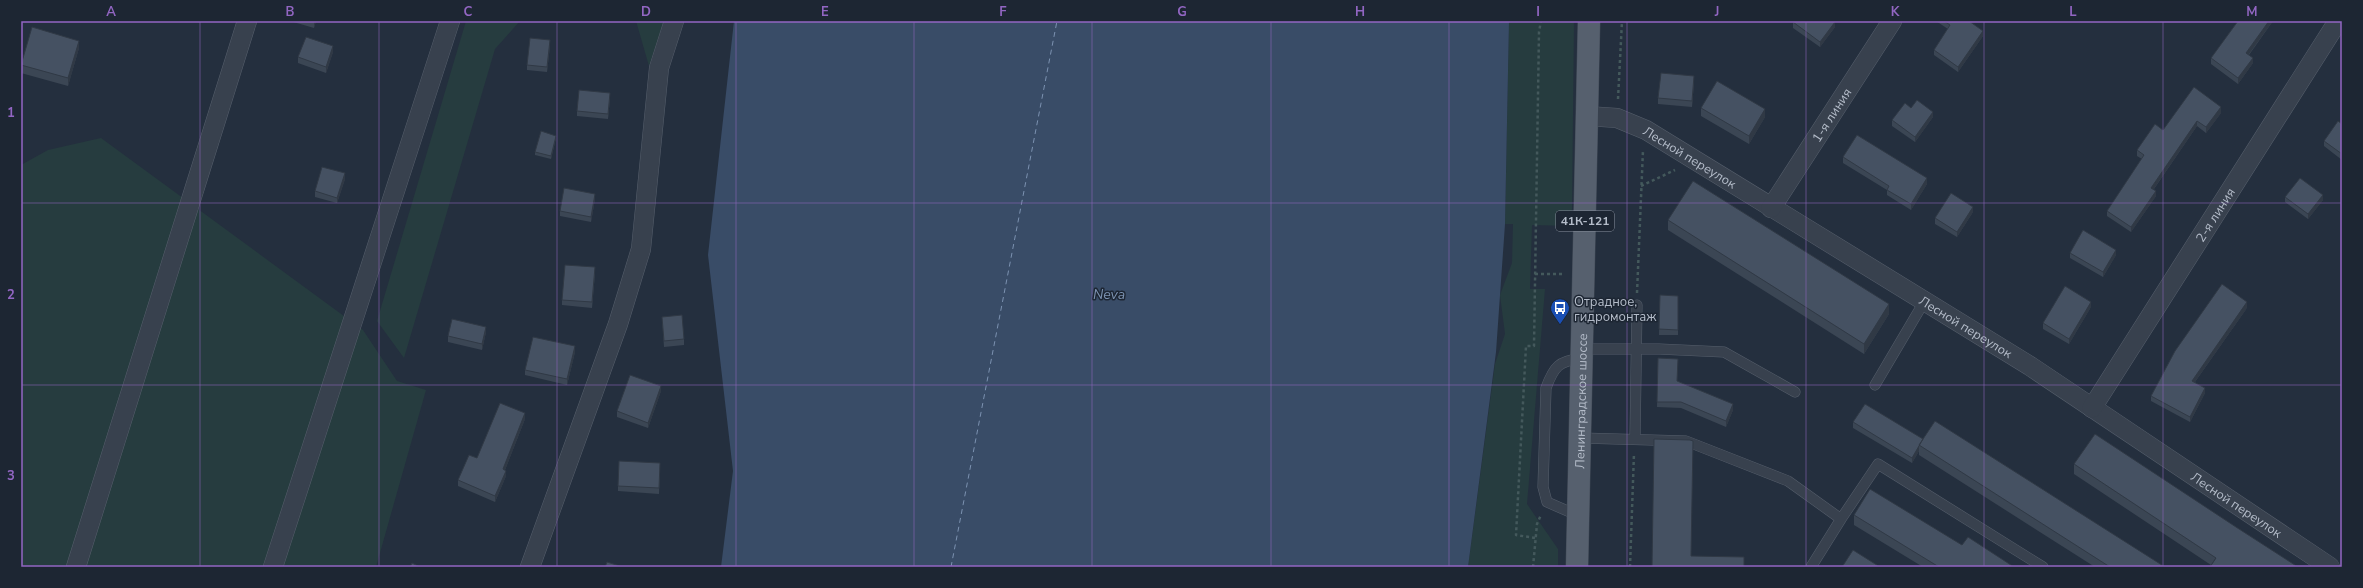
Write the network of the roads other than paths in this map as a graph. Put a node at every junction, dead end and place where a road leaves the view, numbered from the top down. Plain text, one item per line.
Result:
1 (247, 21) edge
2 (450, 21) edge
3 (674, 21) edge
4 (1589, 21) edge
5 (1892, 21) edge
6 (2338, 21) edge
7 (1587, 116) junction
8 (1771, 208) junction
9 (1924, 302) junction
10 (1637, 305) road end
11 (1636, 349) junction
12 (1582, 353) junction
13 (1875, 385) dead end
14 (1795, 392) dead end
15 (2092, 408) junction
16 (1581, 438) junction
17 (1635, 439) junction
18 (1579, 517) junction
19 (1841, 518) junction
20 (76, 567) edge
21 (273, 567) edge
22 (530, 567) edge
23 (1577, 567) edge
24 (1811, 567) edge
25 (2043, 567) edge
26 (2330, 567) edge

1 - 20 street
2 - 21 street
3 - 22 street
4 - 7 main road, 41К-121
5 - 8 street, 1-я линия
6 - 15 street, 2-я линия
7 - 8 street, Лесной переулок
7 - 12 main road, Ленинградское шоссе / 41К-121
8 - 9 street, Лесной переулок
9 - 13 lane
9 - 15 street, Лесной переулок
10 - 11 lane
11 - 12 lane
11 - 14 lane
11 - 17 lane
12 - 16 main road, Ленинградское шоссе / 41К-121
12 - 18 lane
15 - 26 street, Лесной переулок
16 - 17 lane
16 - 18 main road, Ленинградское шоссе / 41К-121
17 - 19 lane
18 - 23 main road, Ленинградское шоссе / 41К-121
19 - 24 lane
19 - 25 lane

